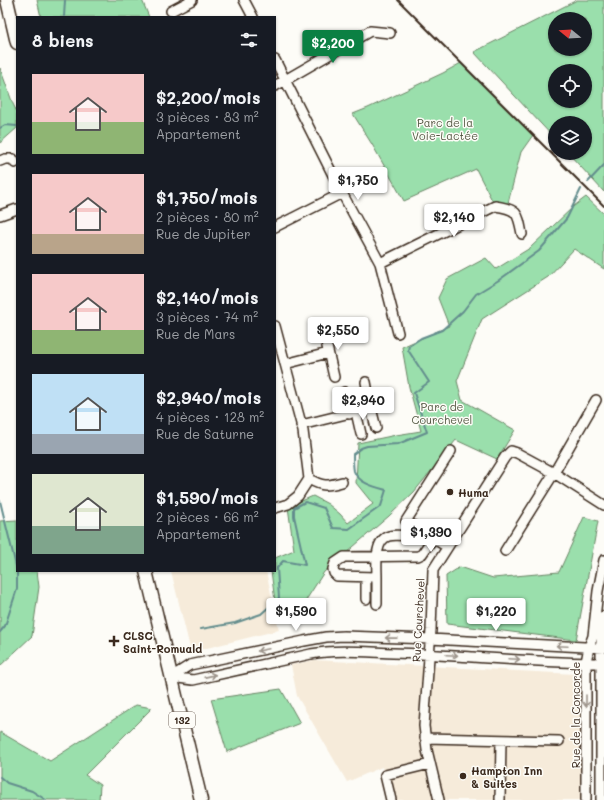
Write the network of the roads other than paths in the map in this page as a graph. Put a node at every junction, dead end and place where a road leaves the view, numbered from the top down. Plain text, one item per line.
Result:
1 (6, 0) edge
2 (192, 0) edge
3 (244, 0) edge
4 (171, 11) dead end
5 (252, 16) edge
6 (390, 33) dead end
7 (16, 39) edge
8 (276, 62) edge
9 (285, 80) junction
10 (276, 85) edge
11 (0, 161) edge
12 (14, 163) dead end
13 (342, 193) junction
14 (16, 209) edge
15 (0, 215) edge
16 (276, 226) edge
17 (522, 234) dead end
18 (380, 263) junction
19 (276, 330) edge
20 (323, 330) dead end
21 (398, 333) dead end
22 (328, 353) junction
23 (285, 364) junction
24 (334, 378) dead end
25 (366, 382) dead end
26 (344, 392) dead end
27 (596, 400) dead end
28 (371, 408) junction
29 (352, 413) junction
30 (302, 428) junction
31 (376, 428) dead end
32 (361, 434) dead end
33 (451, 450) dead end
34 (554, 474) junction
35 (309, 479) junction
36 (342, 482) dead end
37 (604, 505) edge
38 (276, 508) edge
39 (417, 528) junction
40 (433, 538) junction
41 (447, 547) junction
42 (505, 550) dead end
43 (378, 557) junction
44 (604, 560) edge
45 (146, 572) edge
46 (366, 577) junction
47 (377, 577) junction
48 (366, 599) dead end
49 (377, 604) dead end
50 (604, 616) edge
51 (430, 639) junction
52 (588, 647) junction
53 (602, 648) edge
54 (429, 654) junction
55 (586, 662) junction
56 (602, 663) edge
57 (171, 677) junction
58 (425, 738) junction
59 (501, 740) junction
60 (559, 741) dead end
61 (430, 764) junction
62 (201, 800) edge
63 (391, 800) edge
64 (440, 800) edge
65 (500, 800) edge
66 (586, 800) edge
67 (601, 800) edge

1 - 7 main road
2 - 4 street
3 - 5 street
6 - 9 street
8 - 9 street
9 - 10 street
9 - 13 street
11 - 12 street
13 - 16 street
13 - 18 street
14 - 15 street
17 - 18 street
18 - 21 street
19 - 23 street
20 - 22 street
22 - 23 street
22 - 24 street
23 - 30 street
25 - 28 street
26 - 29 street
27 - 34 street
28 - 29 street
28 - 31 street
29 - 30 street
29 - 32 street
30 - 35 street
33 - 39 street
34 - 37 street, Rue Courchevel
34 - 41 street, Rue Courchevel
34 - 42 street
35 - 36 street
35 - 38 street
39 - 40 street
39 - 43 street
40 - 41 street
40 - 43 street
41 - 51 street, Rue Courchevel
43 - 46 street
43 - 47 street
44 - 52 street, Rue de la Concorde
45 - 57 main road, 132
46 - 47 street
46 - 48 street
47 - 49 street
50 - 53 street
52 -> 51 street
51 - 54 street, Rue Courchevel
51 -> 57 street
52 - 53 street
52 - 55 street, Rue de la Concorde
53 - 56 street
54 -> 55 street
57 -> 54 street
54 - 58 street, Rue Courchevel
55 - 56 street
55 -> 66 street, Rue de la Concorde
56 - 67 street
57 - 62 main road, 132
58 - 59 street
58 - 61 street, Rue Courchevel
59 - 60 street
59 - 65 street
61 - 63 street
61 - 64 street, Rue Courchevel

